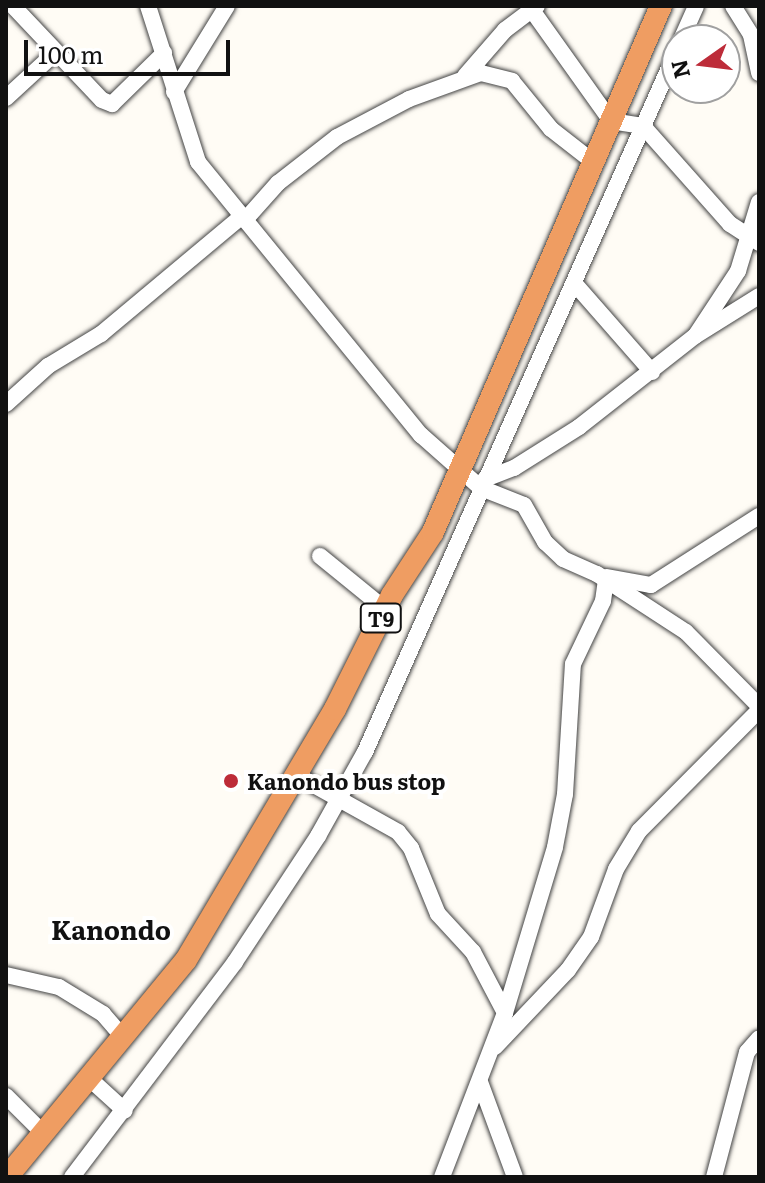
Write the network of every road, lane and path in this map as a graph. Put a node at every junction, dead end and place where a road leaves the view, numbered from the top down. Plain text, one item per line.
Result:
1 (13, 6) edge
2 (148, 6) edge
3 (227, 6) edge
4 (661, 6) edge
5 (733, 6) edge
6 (532, 7) edge
7 (55, 53) junction
8 (164, 53) junction
9 (759, 73) edge
10 (465, 76) junction
11 (661, 86) edge
12 (174, 92) junction
13 (6, 98) edge
14 (611, 121) junction
15 (643, 126) junction
16 (592, 161) junction
17 (759, 202) edge
18 (243, 219) junction
19 (755, 242) edge
20 (575, 284) junction
21 (759, 296) edge
22 (695, 336) junction
23 (652, 372) junction
24 (6, 404) edge
25 (461, 468) junction
26 (483, 484) junction
27 (759, 516) edge
28 (320, 556) dead end
29 (601, 577) junction
30 (385, 609) junction
31 (759, 707) edge
32 (296, 775) junction
33 (338, 800) junction
34 (6, 975) edge
35 (505, 1013) junction
36 (124, 1038) junction
37 (759, 1038) edge
38 (492, 1050) junction
39 (90, 1079) junction
40 (480, 1082) junction
41 (6, 1096) edge
42 (125, 1111) junction
43 (44, 1134) junction
44 (76, 1176) edge
45 (7, 1177) edge
46 (442, 1177) edge
47 (515, 1177) edge
48 (714, 1177) edge

1 - 7 street
2 - 8 street
3 - 12 street
4 - 14 highway, T9
5 - 9 street
6 - 10 street
6 - 14 street
7 - 8 street
7 - 13 street
8 - 12 street
10 - 16 street
10 - 18 street
11 - 15 street
12 - 18 street
14 - 15 street
14 - 16 highway, T9
15 - 19 street
15 - 20 street
16 - 25 highway, T9
17 - 19 street
18 - 24 street
18 - 25 street
19 - 22 street
20 - 23 street
20 - 26 street
21 - 22 street
22 - 23 street
23 - 26 street
25 - 26 street
25 - 30 highway, T9
26 - 29 street
26 - 33 street
27 - 29 street
28 - 30 street
29 - 31 street
29 - 35 street
30 - 32 highway, T9
31 - 38 street
32 - 33 street
32 - 36 highway, T9
33 - 35 street
33 - 42 street
34 - 36 street
35 - 38 street
36 - 39 highway, T9
37 - 48 street
38 - 40 street
39 - 42 street
39 - 43 highway, T9
40 - 46 street
40 - 47 street
41 - 43 street
42 - 44 street
43 - 45 highway, T9

